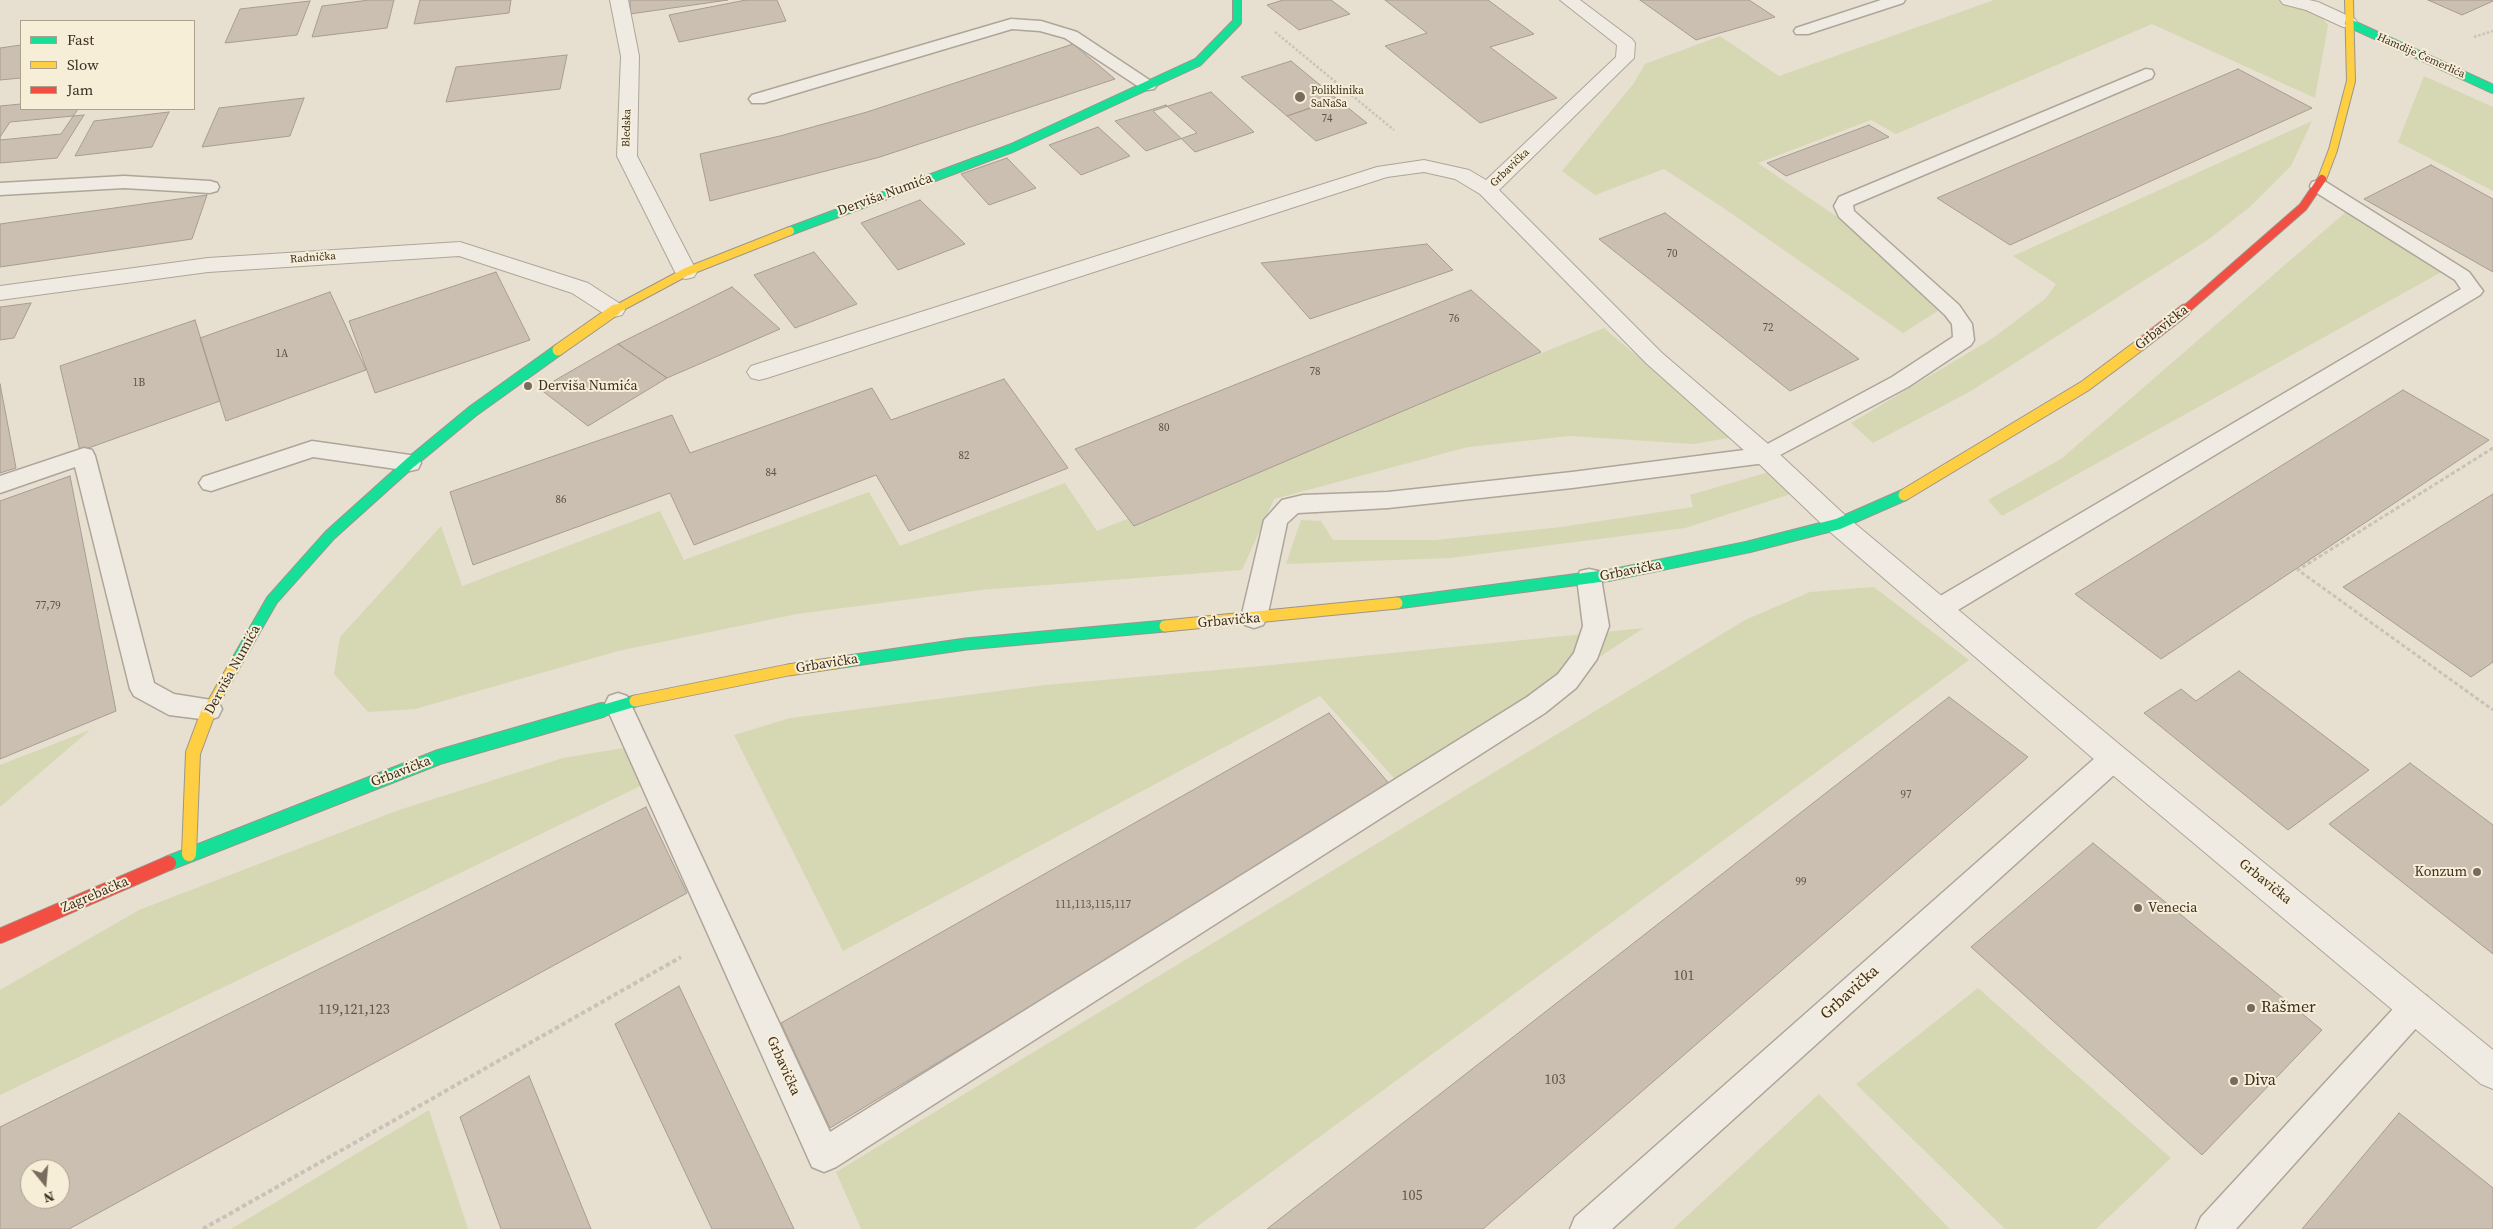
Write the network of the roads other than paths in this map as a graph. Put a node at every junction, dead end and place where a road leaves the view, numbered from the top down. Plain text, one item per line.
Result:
1 (619, 0) edge
2 (1237, 0) edge
3 (1569, 0) edge
4 (1897, 0) edge
5 (2289, 0) edge
6 (2349, 0) edge
7 (2349, 23) junction
8 (1802, 31) dead end
9 (2146, 74) dead end
10 (1148, 85) junction
11 (2493, 89) edge
12 (758, 98) dead end
13 (2319, 186) junction
14 (210, 187) dead end
15 (0, 189) edge
16 (1487, 190) junction
17 (686, 272) junction
18 (0, 293) edge
19 (614, 310) junction
20 (759, 372) dead end
21 (1765, 455) junction
22 (410, 463) junction
23 (211, 483) dead end
24 (0, 485) edge
25 (1838, 524) junction
26 (1589, 578) junction
27 (1939, 609) junction
28 (1254, 618) junction
29 (618, 704) junction
30 (209, 709) junction
31 (2114, 758) junction
32 (189, 854) junction
33 (0, 936) edge
34 (2416, 1006) junction
35 (2493, 1072) edge
36 (1587, 1229) edge
37 (2213, 1229) edge

1 - 17 street, Bledska
2 - 10 main road, Derviša Numića
3 - 16 street, Grbavička
4 - 8 lane
5 - 7 street
6 - 7 main road, Grbavička
7 - 11 main road, Hamdije Čemerlića
7 - 13 main road, Grbavička
9 - 21 lane
10 - 12 lane
10 - 17 main road, Derviša Numića
13 - 25 main road, Grbavička
13 - 27 lane
14 - 15 lane
16 - 20 street
16 - 21 street, Grbavička
17 - 19 main road, Derviša Numića
18 - 19 street, Radnička
19 - 22 main road, Derviša Numića
21 - 25 street, Grbavička
21 - 28 lane
22 - 23 lane
22 - 30 main road, Derviša Numića
24 - 30 lane
25 - 26 main road, Grbavička
25 - 27 street, Grbavička
26 - 28 main road, Grbavička
26 - 29 lane, Grbavička
27 - 31 street, Grbavička
28 - 29 main road, Grbavička
29 - 32 main road, Grbavička
30 - 32 main road, Derviša Numića
31 - 34 street, Grbavička
31 - 36 lane, Grbavička
32 - 33 main road, Zagrebačka
34 - 35 street, Grbavička
34 - 37 lane

